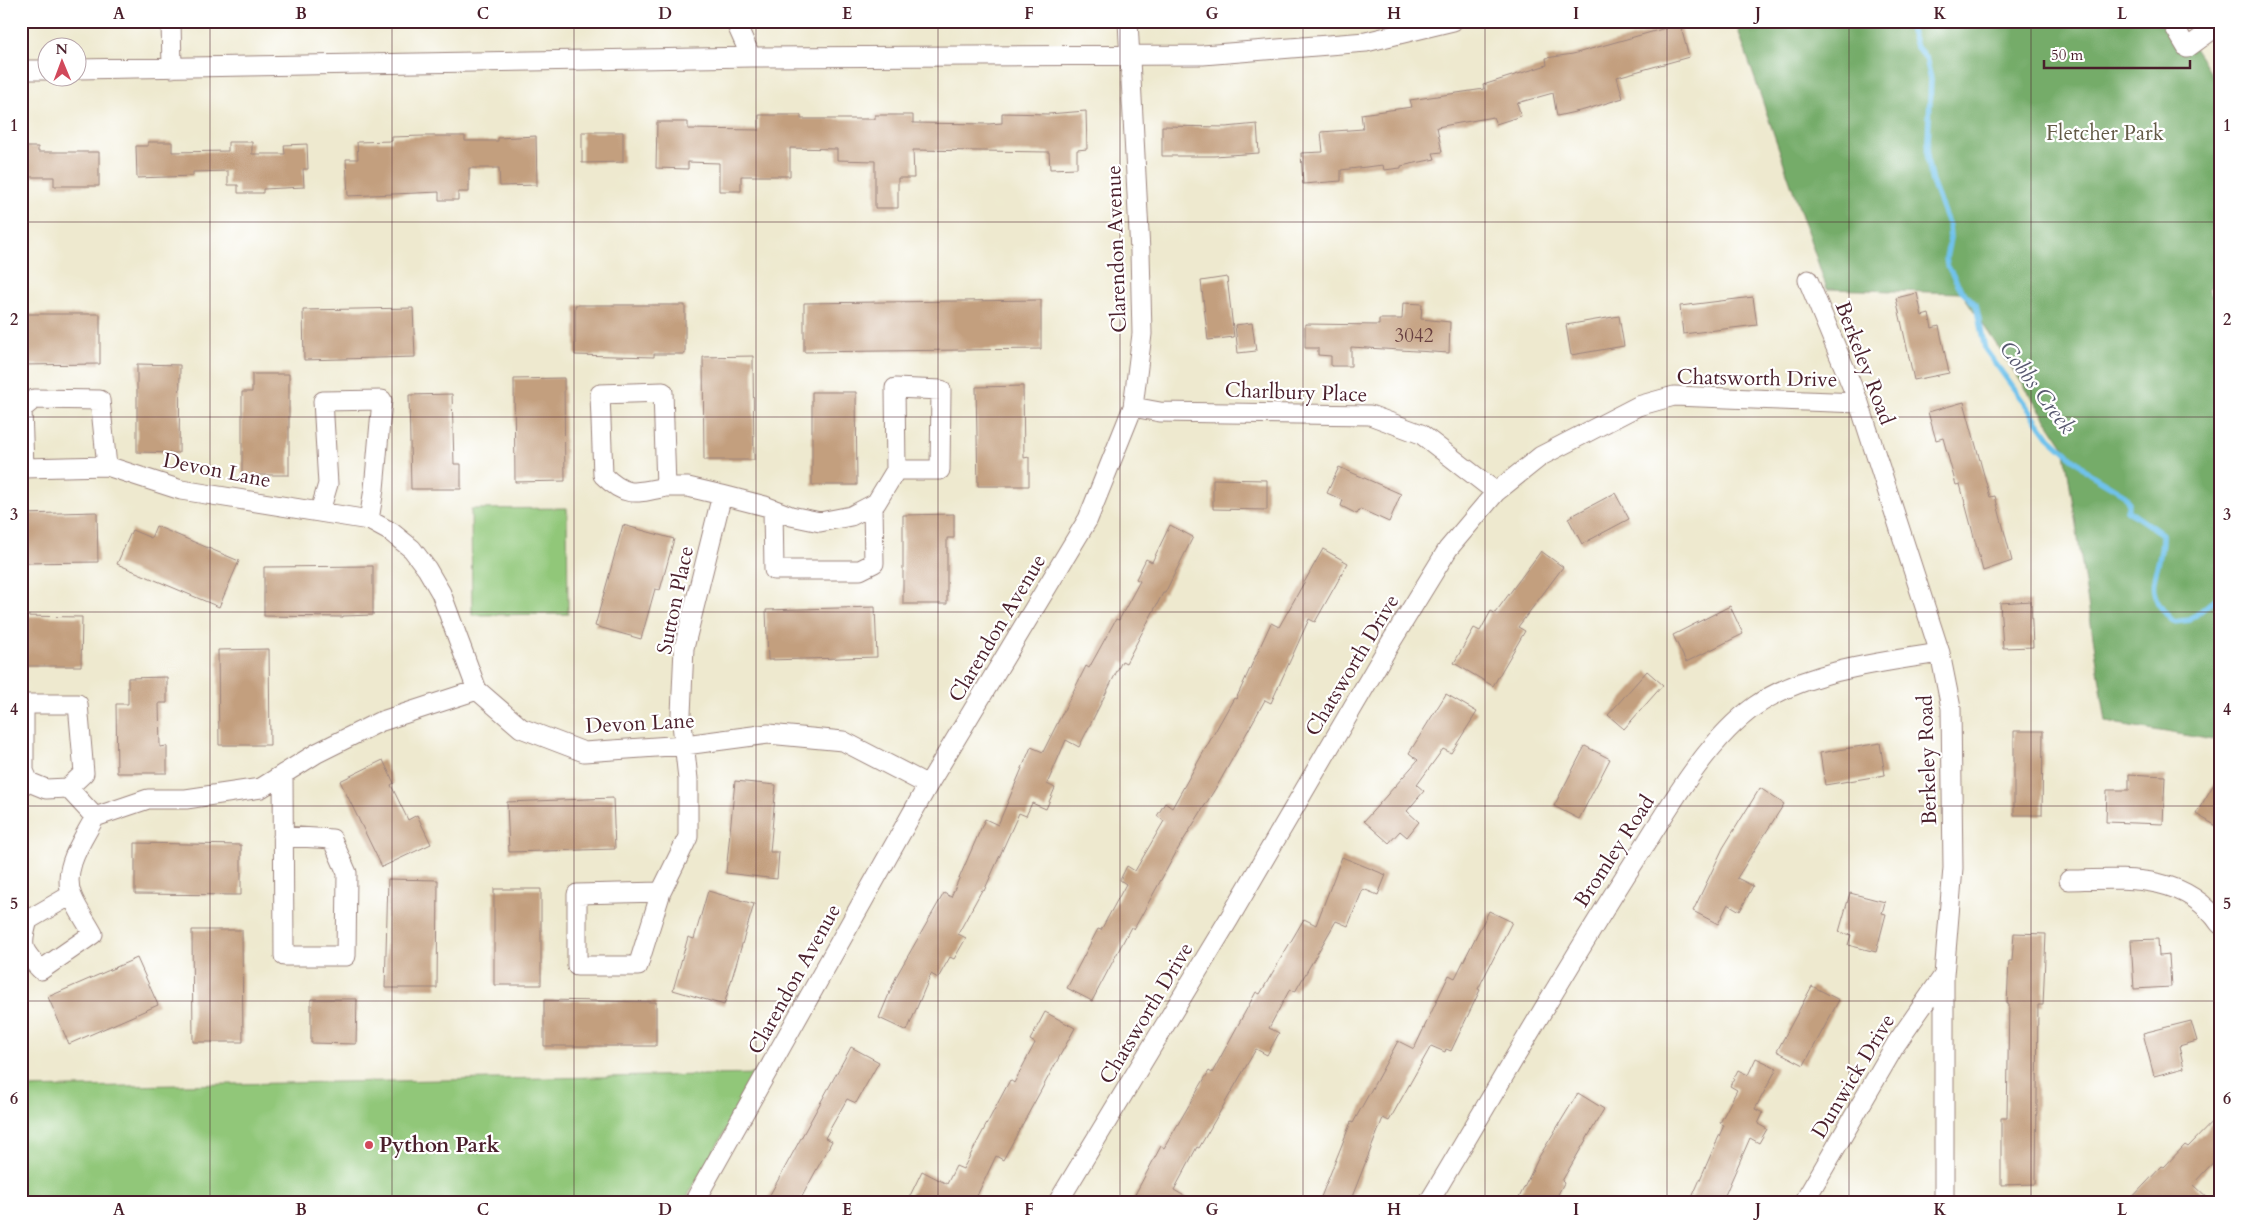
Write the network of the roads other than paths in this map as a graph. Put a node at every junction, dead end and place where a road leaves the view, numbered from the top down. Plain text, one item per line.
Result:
1 (171, 21) edge
2 (735, 21) edge
3 (1128, 21) edge
4 (1454, 21) edge
5 (2171, 21) edge
6 (2220, 24) edge
7 (1131, 55) junction
8 (751, 57) junction
9 (172, 68) junction
10 (88, 69) edge
11 (21, 70) edge
12 (38, 70) edge
13 (1808, 280) dead end
14 (1858, 402) junction
15 (1133, 407) junction
16 (107, 466) junction
17 (896, 470) junction
18 (666, 487) junction
19 (1496, 492) junction
20 (722, 495) junction
21 (873, 505) junction
22 (773, 509) junction
23 (320, 512) junction
24 (370, 520) junction
25 (1940, 653) junction
26 (478, 690) junction
27 (685, 745) junction
28 (283, 774) junction
29 (928, 785) junction
30 (68, 788) junction
31 (95, 817) junction
32 (283, 836) junction
33 (2069, 880) dead end
34 (661, 892) junction
35 (71, 895) dead end
36 (2220, 924) edge
37 (1944, 975) junction
38 (694, 1202) edge
39 (1058, 1202) edge
40 (1429, 1202) edge
41 (1804, 1202) edge
42 (1944, 1202) edge

1 - 9 street
2 - 8 street
3 - 7 street, Clarendon Avenue
4 - 7 street
5 - 6 street
7 - 8 street
7 - 15 street, Clarendon Avenue
8 - 9 street
9 - 10 street
11 - 12 street
13 - 14 street, Berkeley Road
14 - 19 street, Chatsworth Drive
14 - 25 street, Berkeley Road
15 - 19 street, Charlbury Place
15 - 29 street, Clarendon Avenue
16 - 16 street, Devon Lane
16 - 23 street, Devon Lane
17 - 17 street
17 - 21 street
18 - 18 street
18 - 20 street
19 - 39 street, Chatsworth Drive
20 - 22 street
20 - 27 street, Sutton Place
21 - 22 street
21 - 22 street
23 - 24 street, Devon Lane
23 - 24 street
24 - 26 street, Devon Lane
25 - 37 street, Berkeley Road
25 - 40 street, Bromley Road
26 - 27 street, Devon Lane
26 - 28 street
27 - 29 street, Devon Lane
27 - 34 street, Sutton Place
28 - 31 street
28 - 32 street
29 - 38 street, Clarendon Avenue
30 - 30 street
30 - 31 street
31 - 35 street
32 - 32 street
33 - 36 street
34 - 34 street, Sutton Place
37 - 41 street, Dunwick Drive
37 - 42 street, Berkeley Road

